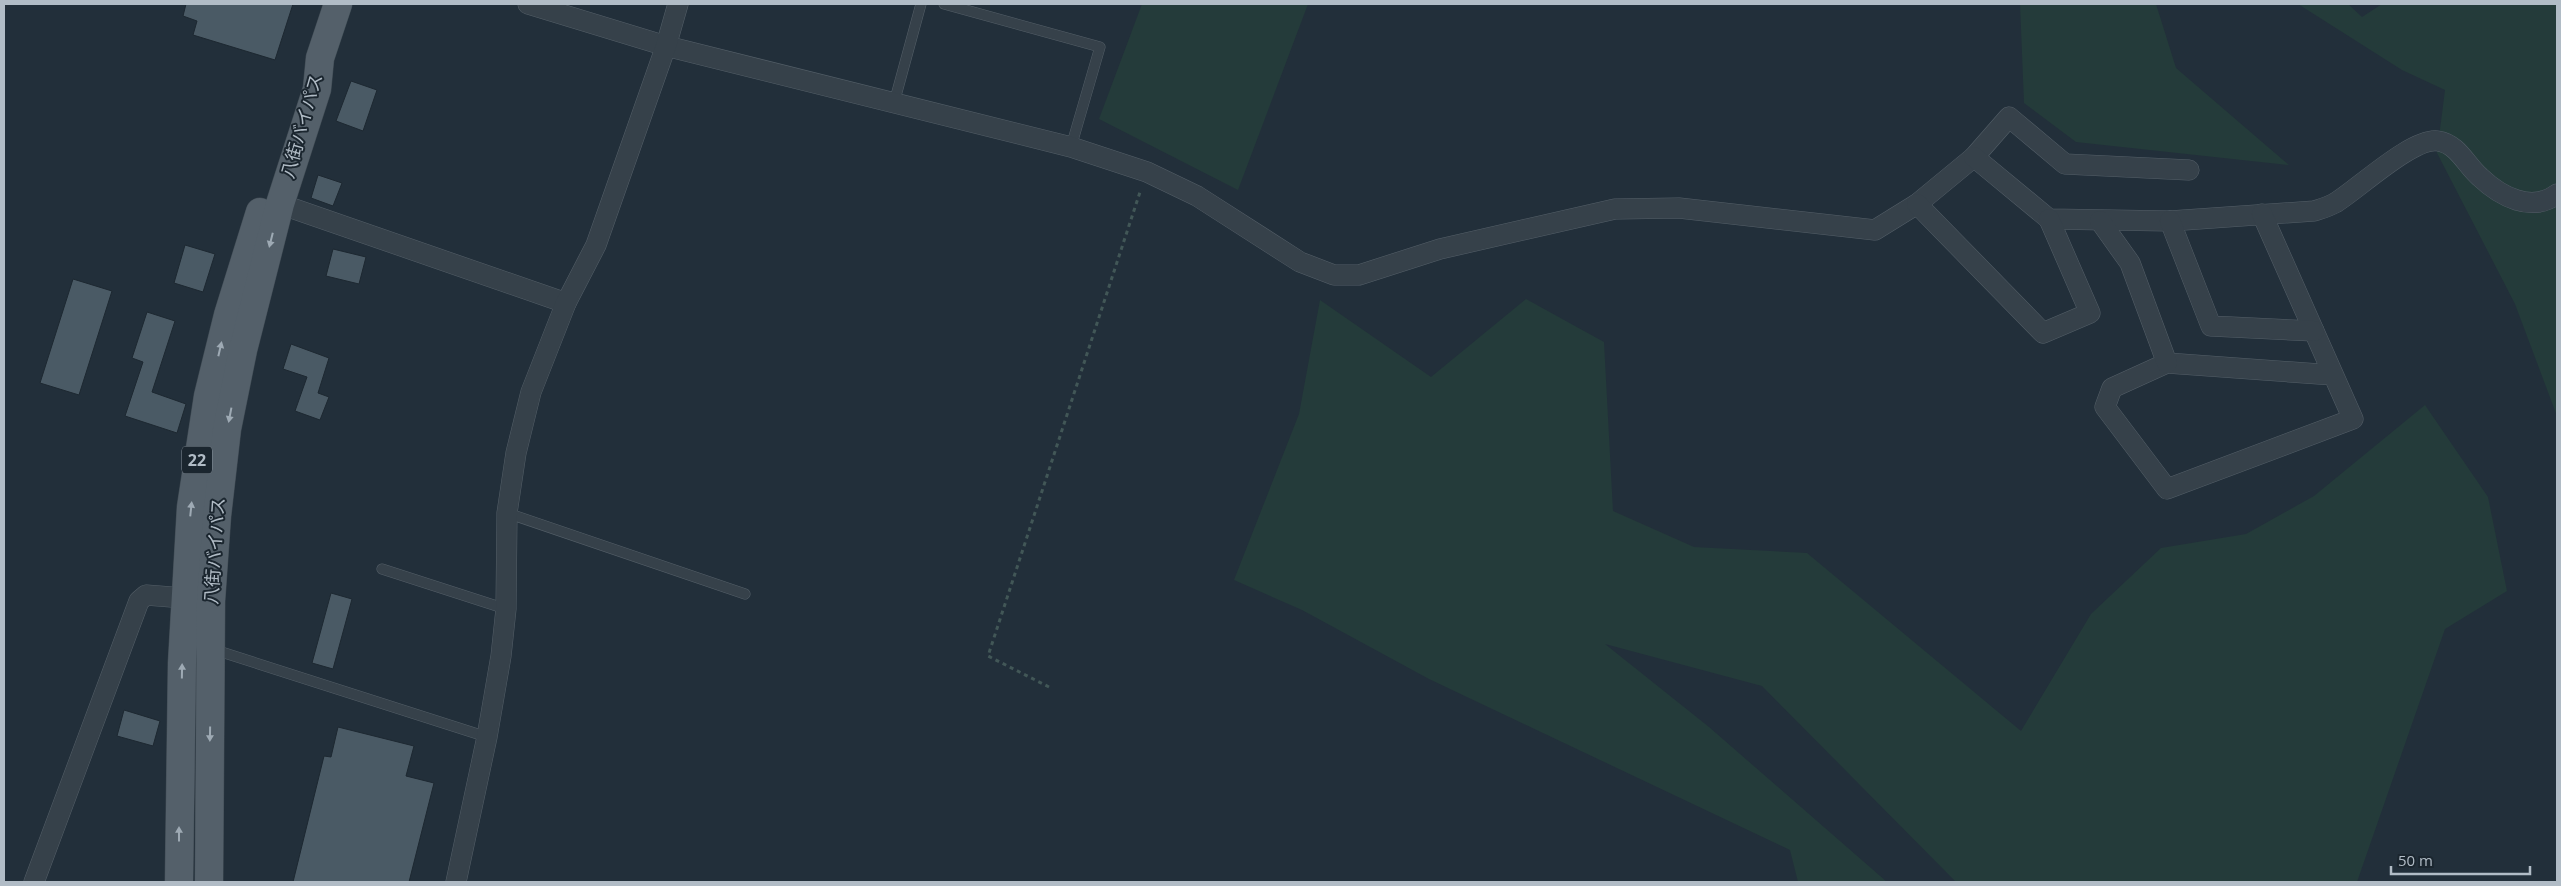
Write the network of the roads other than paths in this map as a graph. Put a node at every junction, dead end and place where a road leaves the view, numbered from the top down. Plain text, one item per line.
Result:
1 (338, 4) edge
2 (528, 4) edge
3 (678, 4) edge
4 (921, 4) edge
5 (944, 4) edge
6 (666, 46) junction
7 (320, 58) junction
8 (894, 103) junction
9 (1071, 146) junction
10 (1974, 158) junction
11 (2189, 170) dead end
12 (2557, 194) edge
13 (280, 204) junction
14 (1917, 204) junction
15 (2262, 214) junction
16 (2049, 218) junction
17 (2100, 221) junction
18 (2170, 222) junction
19 (566, 303) junction
20 (2314, 331) junction
21 (2167, 363) junction
22 (2333, 375) junction
23 (506, 513) junction
24 (382, 569) dead end
25 (745, 594) dead end
26 (184, 598) junction
27 (506, 610) junction
28 (211, 649) junction
29 (487, 737) junction
30 (34, 882) edge
31 (179, 882) edge
32 (209, 882) edge
33 (456, 882) edge

1 - 7 main road, 22
2 - 6 street
3 - 6 street
4 - 8 lane
5 - 9 lane
6 - 8 street
6 - 19 street
7 - 13 main road, 八街バイパス / 22
26 -> 7 main road, 八街バイパス / 22
8 - 9 street
9 - 14 street
10 - 11 street
10 - 14 street
10 - 16 street
12 - 15 street
13 - 19 street
13 -> 28 main road, 八街バイパス / 22
14 - 16 street
15 - 18 street
15 - 20 street
16 - 17 street
17 - 18 street
17 - 21 street
18 - 20 street
19 - 23 street
20 - 22 street
21 - 22 street
21 - 22 street
23 - 25 lane
23 - 27 street
24 - 27 lane
26 - 30 street
31 -> 26 main road, 八街バイパス / 22
27 - 29 street
28 - 29 lane
28 -> 32 main road, 八街バイパス / 22
29 - 33 street

